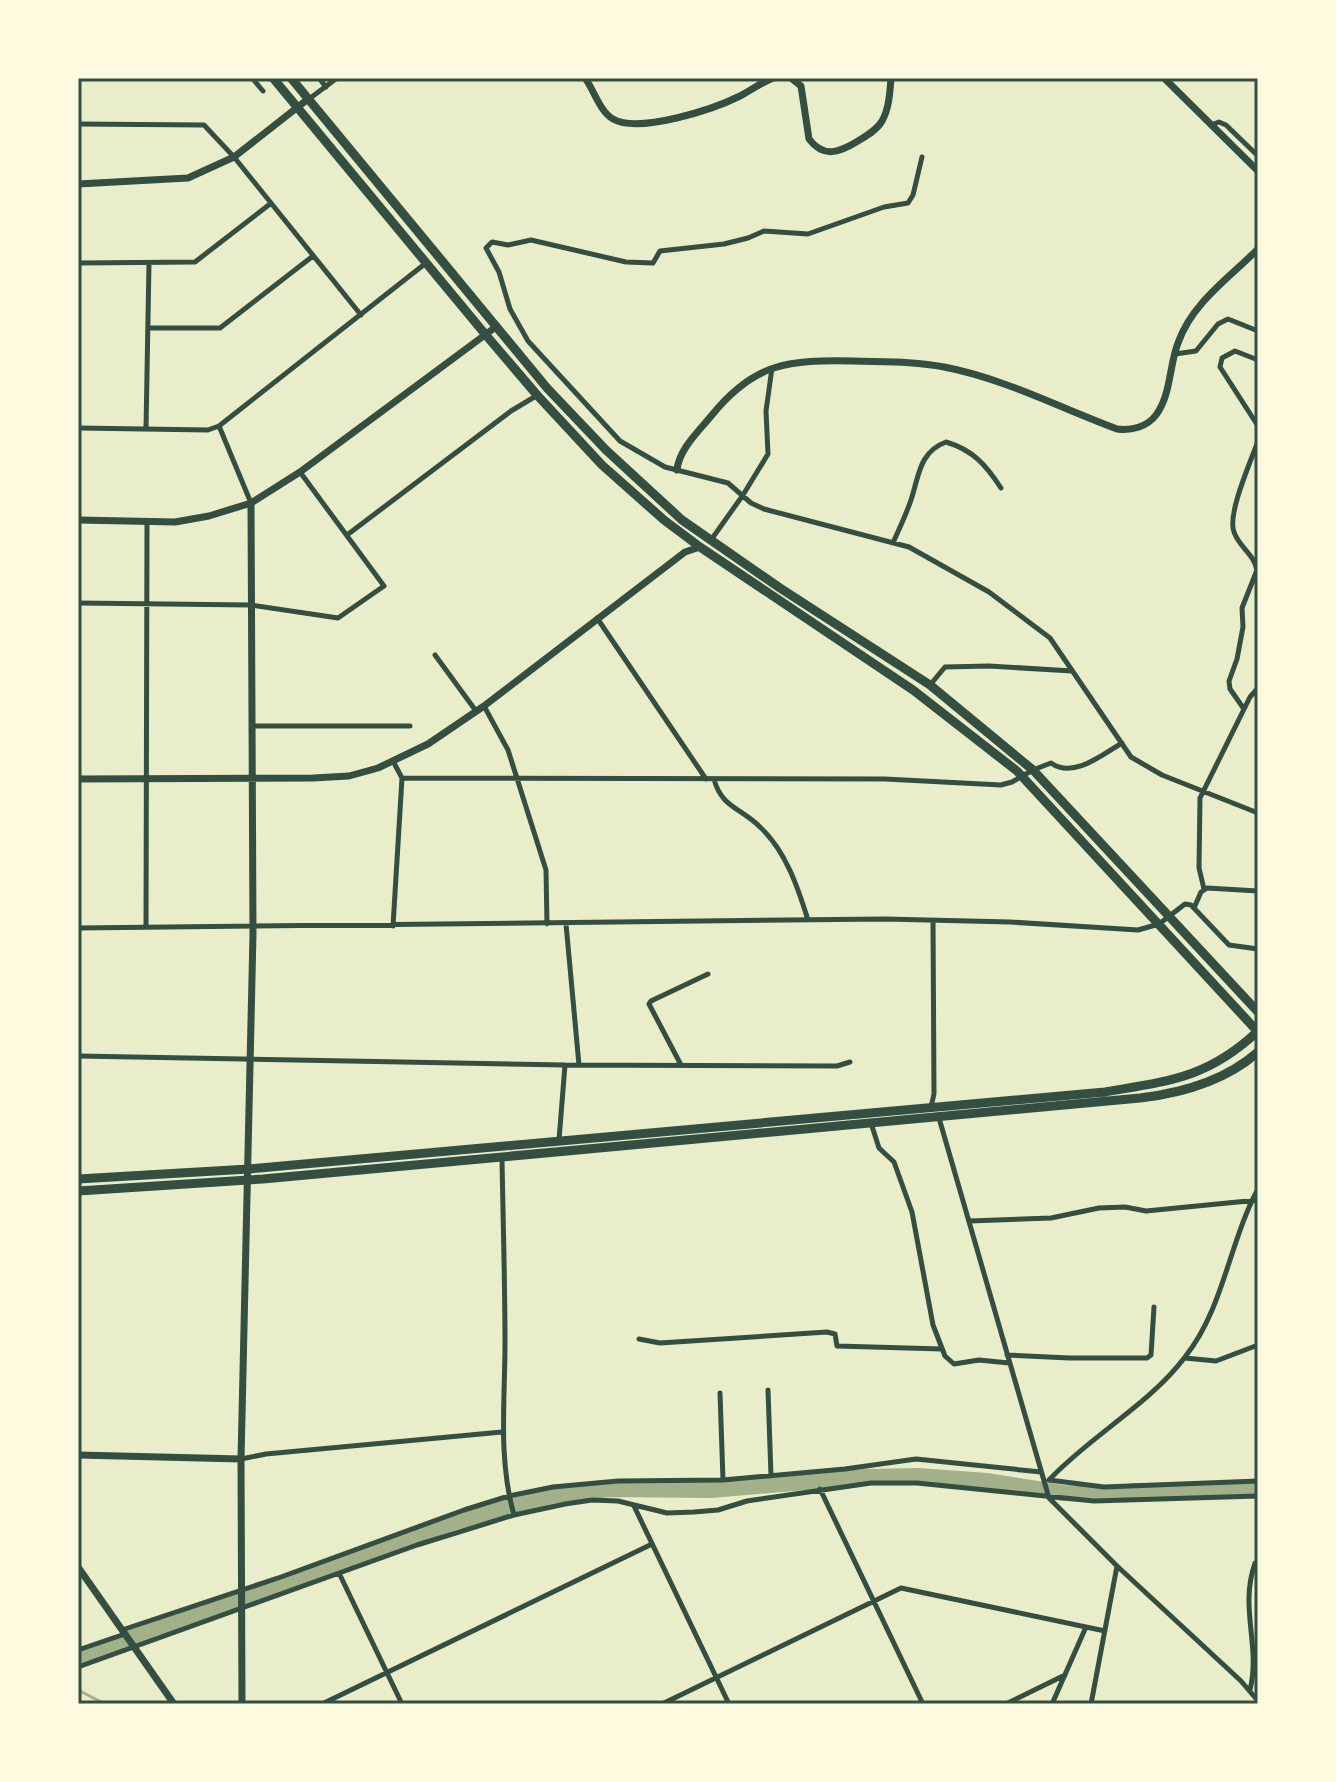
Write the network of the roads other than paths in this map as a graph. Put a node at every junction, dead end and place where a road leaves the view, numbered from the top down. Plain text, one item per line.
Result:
1 (252, 78) edge
2 (273, 78) edge
3 (291, 78) edge
4 (319, 78) edge
5 (337, 78) edge
6 (585, 78) edge
7 (773, 78) edge
8 (791, 78) edge
9 (891, 78) edge
10 (1164, 78) edge
11 (326, 87) junction
12 (263, 91) dead end
13 (308, 99) junction
14 (296, 107) junction
15 (78, 124) edge
16 (1211, 125) junction
17 (1258, 156) edge
18 (234, 157) junction
19 (922, 157) dead end
20 (1258, 171) edge
21 (78, 184) edge
22 (270, 204) junction
23 (1258, 249) edge
24 (313, 256) junction
25 (78, 263) edge
26 (149, 263) junction
27 (426, 263) junction
28 (361, 315) junction
29 (497, 326) junction
30 (149, 328) junction
31 (1258, 331) edge
32 (485, 334) junction
33 (1175, 354) junction
34 (1258, 360) edge
35 (772, 367) junction
36 (537, 395) junction
37 (219, 426) junction
38 (1258, 426) edge
39 (78, 428) edge
40 (146, 429) junction
41 (1258, 441) edge
42 (677, 470) junction
43 (300, 472) junction
44 (1001, 488) dead end
45 (743, 495) junction
46 (251, 503) junction
47 (78, 520) edge
48 (147, 523) junction
49 (347, 535) junction
50 (711, 540) junction
51 (893, 543) junction
52 (700, 547) junction
53 (1253, 553) edge
54 (78, 603) edge
55 (147, 604) junction
56 (251, 605) junction
57 (597, 618) junction
58 (435, 655) dead end
59 (1072, 671) junction
60 (930, 685) junction
61 (1258, 688) edge
62 (484, 706) junction
63 (1244, 709) junction
64 (476, 711) junction
65 (252, 726) junction
66 (410, 726) dead end
67 (1122, 743) junction
68 (393, 761) junction
69 (1033, 770) junction
70 (517, 777) junction
71 (1023, 777) junction
72 (252, 778) junction
73 (402, 778) junction
74 (78, 779) edge
75 (146, 779) junction
76 (710, 779) junction
77 (1202, 792) junction
78 (1258, 813) edge
79 (1204, 889) junction
80 (1258, 891) edge
81 (1194, 908) junction
82 (1169, 915) junction
83 (808, 920) junction
84 (933, 920) junction
85 (547, 924) junction
86 (566, 924) junction
87 (1159, 924) junction
88 (393, 926) junction
89 (146, 927) junction
90 (78, 928) edge
91 (253, 928) junction
92 (1258, 949) edge
93 (708, 974) dead end
94 (1258, 1012) edge
95 (1258, 1031) edge
96 (1258, 1052) edge
97 (78, 1056) edge
98 (251, 1058) junction
99 (850, 1062) dead end
100 (565, 1065) junction
101 (579, 1065) junction
102 (681, 1065) junction
103 (931, 1108) junction
104 (939, 1117) junction
105 (871, 1123) junction
106 (558, 1142) junction
107 (502, 1157) junction
108 (249, 1169) junction
109 (78, 1179) edge
110 (249, 1180) junction
111 (1258, 1189) edge
112 (78, 1191) edge
113 (1258, 1200) edge
114 (1251, 1202) junction
115 (969, 1221) junction
116 (1154, 1307) dead end
117 (639, 1339) dead end
118 (1258, 1345) edge
119 (942, 1349) junction
120 (1007, 1355) junction
121 (1185, 1358) junction
122 (1009, 1363) junction
123 (768, 1390) dead end
124 (720, 1393) dead end
125 (502, 1432) junction
126 (78, 1455) edge
127 (241, 1459) junction
128 (1041, 1472) junction
129 (771, 1476) junction
130 (723, 1480) junction
131 (1258, 1481) edge
132 (1046, 1482) junction
133 (820, 1489) junction
134 (1258, 1496) edge
135 (509, 1498) junction
136 (1049, 1498) junction
137 (633, 1505) junction
138 (513, 1514) junction
139 (650, 1545) junction
140 (1258, 1563) edge
141 (1117, 1566) junction
142 (78, 1567) edge
143 (339, 1573) junction
144 (86, 1579) junction
145 (78, 1584) edge
146 (241, 1590) junction
147 (874, 1601) junction
148 (241, 1607) junction
149 (1086, 1627) junction
150 (1105, 1631) junction
151 (123, 1632) junction
152 (134, 1647) junction
153 (78, 1650) edge
154 (78, 1667) edge
155 (387, 1672) junction
156 (1065, 1675) junction
157 (716, 1678) junction
158 (1250, 1691) junction
159 (1258, 1701) edge
160 (174, 1704) edge
161 (242, 1704) edge
162 (322, 1704) edge
163 (402, 1704) edge
164 (662, 1704) edge
165 (729, 1704) edge
166 (923, 1704) edge
167 (1006, 1704) edge
168 (1052, 1704) edge
169 (1091, 1704) edge

1 - 12 street
2 - 14 main road
3 - 13 main road
4 - 11 street
5 - 11 street
6 - 7 street
8 - 9 street
10 - 16 street
11 - 13 street
13 - 14 street
13 - 29 main road
14 - 18 street
14 - 27 main road
15 - 18 street
16 - 17 street
16 - 20 street
18 - 21 street
18 - 22 street
19 - 42 street
22 - 24 street
22 - 26 street
23 - 33 street
24 - 28 street
24 - 30 street
25 - 26 street
26 - 30 street
27 - 28 street
27 - 32 main road
28 - 37 street
29 - 32 street
29 - 50 main road
30 - 40 street
31 - 33 street
32 - 36 main road
32 - 43 street
33 - 35 street
34 - 38 street
35 - 42 street
35 - 45 street
36 - 49 street
36 - 52 main road
37 - 40 street
37 - 46 street
39 - 40 street
41 - 53 street
42 - 45 street
43 - 46 street
43 - 49 street
44 - 51 street
45 - 50 street
45 - 51 street
46 - 48 street
46 - 56 street
47 - 48 street
48 - 55 street
49 - 56 street
50 - 52 street
50 - 60 main road
51 - 59 street
52 - 57 street
52 - 71 main road
53 - 63 street
54 - 55 street
55 - 56 street
55 - 75 street
56 - 65 street
57 - 62 street
57 - 76 street
58 - 64 street
59 - 60 street
59 - 67 street
60 - 69 main road
61 - 63 street
62 - 64 street
62 - 70 street
63 - 77 street
64 - 68 street
65 - 66 street
65 - 72 street
67 - 69 street
67 - 77 street
68 - 72 street
68 - 73 street
69 - 71 street
69 - 82 main road
70 - 73 street
70 - 76 street
70 - 85 street
71 - 76 street
71 - 87 main road
72 - 75 street
72 - 91 street
73 - 88 street
74 - 75 street
75 - 89 street
76 - 83 street
77 - 78 street
77 - 79 street
79 - 80 street
79 - 81 street
81 - 82 street
81 - 92 street
82 - 87 street
82 - 94 main road
83 - 84 street
83 - 86 street
84 - 87 street
84 - 103 street
85 - 86 street
85 - 88 street
86 - 101 street
87 - 95 main road
88 - 91 street
89 - 90 street
89 - 91 street
91 - 98 street
93 - 102 street
95 - 103 main road
96 - 104 main road
97 - 98 street
98 - 100 street
98 - 108 street
99 - 102 street
100 - 101 street
100 - 106 street
101 - 102 street
103 - 104 street
103 - 106 main road
104 - 105 main road
104 - 115 street
105 - 107 main road
105 - 119 street
106 - 108 main road
107 - 110 main road
107 - 125 street
108 - 109 main road
108 - 110 street
110 - 112 main road
110 - 127 street
111 - 114 street
113 - 114 street
114 - 115 street
114 - 121 street
115 - 120 street
116 - 120 street
117 - 119 street
118 - 121 street
119 - 122 street
120 - 122 street
121 - 132 street
122 - 128 street
123 - 129 street
124 - 130 street
125 - 127 street
125 - 135 street
126 - 127 street
127 - 146 street
128 - 129 street
128 - 132 street
129 - 130 street
130 - 135 street
131 - 132 street
132 - 136 street
133 - 136 street
133 - 137 street
133 - 147 street
134 - 136 street
135 - 138 street
135 - 146 street
136 - 141 street
137 - 138 street
137 - 139 street
138 - 143 street
139 - 155 street
139 - 157 street
140 - 158 street
141 - 150 street
141 - 158 street
142 - 144 street
143 - 148 street
143 - 155 street
144 - 145 street
144 - 151 street
146 - 148 street
146 - 151 street
147 - 149 street
147 - 157 street
147 - 166 street
148 - 152 street
148 - 161 street
149 - 150 street
149 - 156 street
150 - 169 street
151 - 152 street
151 - 153 street
152 - 154 street
152 - 160 street
155 - 162 street
155 - 163 street
156 - 167 street
156 - 168 street
157 - 164 street
157 - 165 street
158 - 159 street

